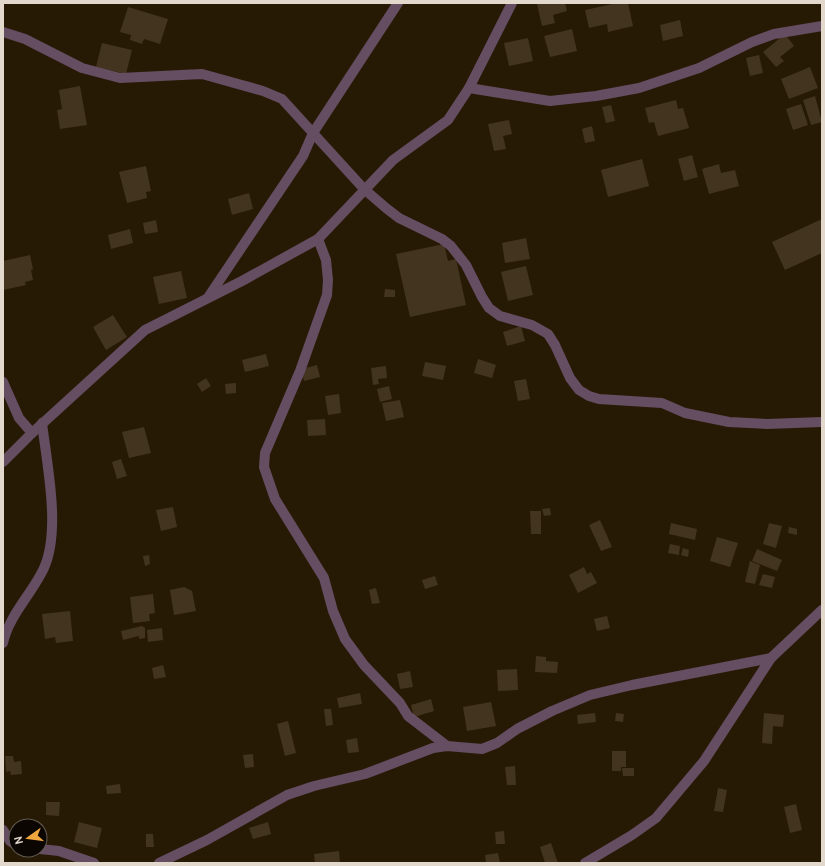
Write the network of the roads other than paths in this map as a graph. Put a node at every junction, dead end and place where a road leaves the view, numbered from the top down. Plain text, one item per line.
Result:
1 (398, 3) edge
2 (512, 3) edge
3 (822, 26) edge
4 (3, 32) edge
5 (469, 88) junction
6 (313, 133) junction
7 (364, 189) junction
8 (318, 239) junction
9 (209, 296) junction
10 (3, 382) edge
11 (822, 422) edge
12 (42, 423) junction
13 (32, 433) junction
14 (3, 462) edge
15 (822, 610) edge
16 (3, 644) edge
17 (771, 658) junction
18 (447, 746) junction
19 (48, 850) edge
20 (94, 863) edge
21 (159, 863) edge
22 (585, 863) edge

1 - 6 street
2 - 5 street
3 - 5 street
4 - 6 street
5 - 7 street
6 - 7 street
6 - 9 street
7 - 8 street
7 - 11 street
8 - 9 street
8 - 18 street
9 - 12 street
10 - 13 street
12 - 13 street
12 - 16 street
13 - 14 street
15 - 17 street
17 - 18 street
17 - 22 street
18 - 21 street
19 - 20 street

